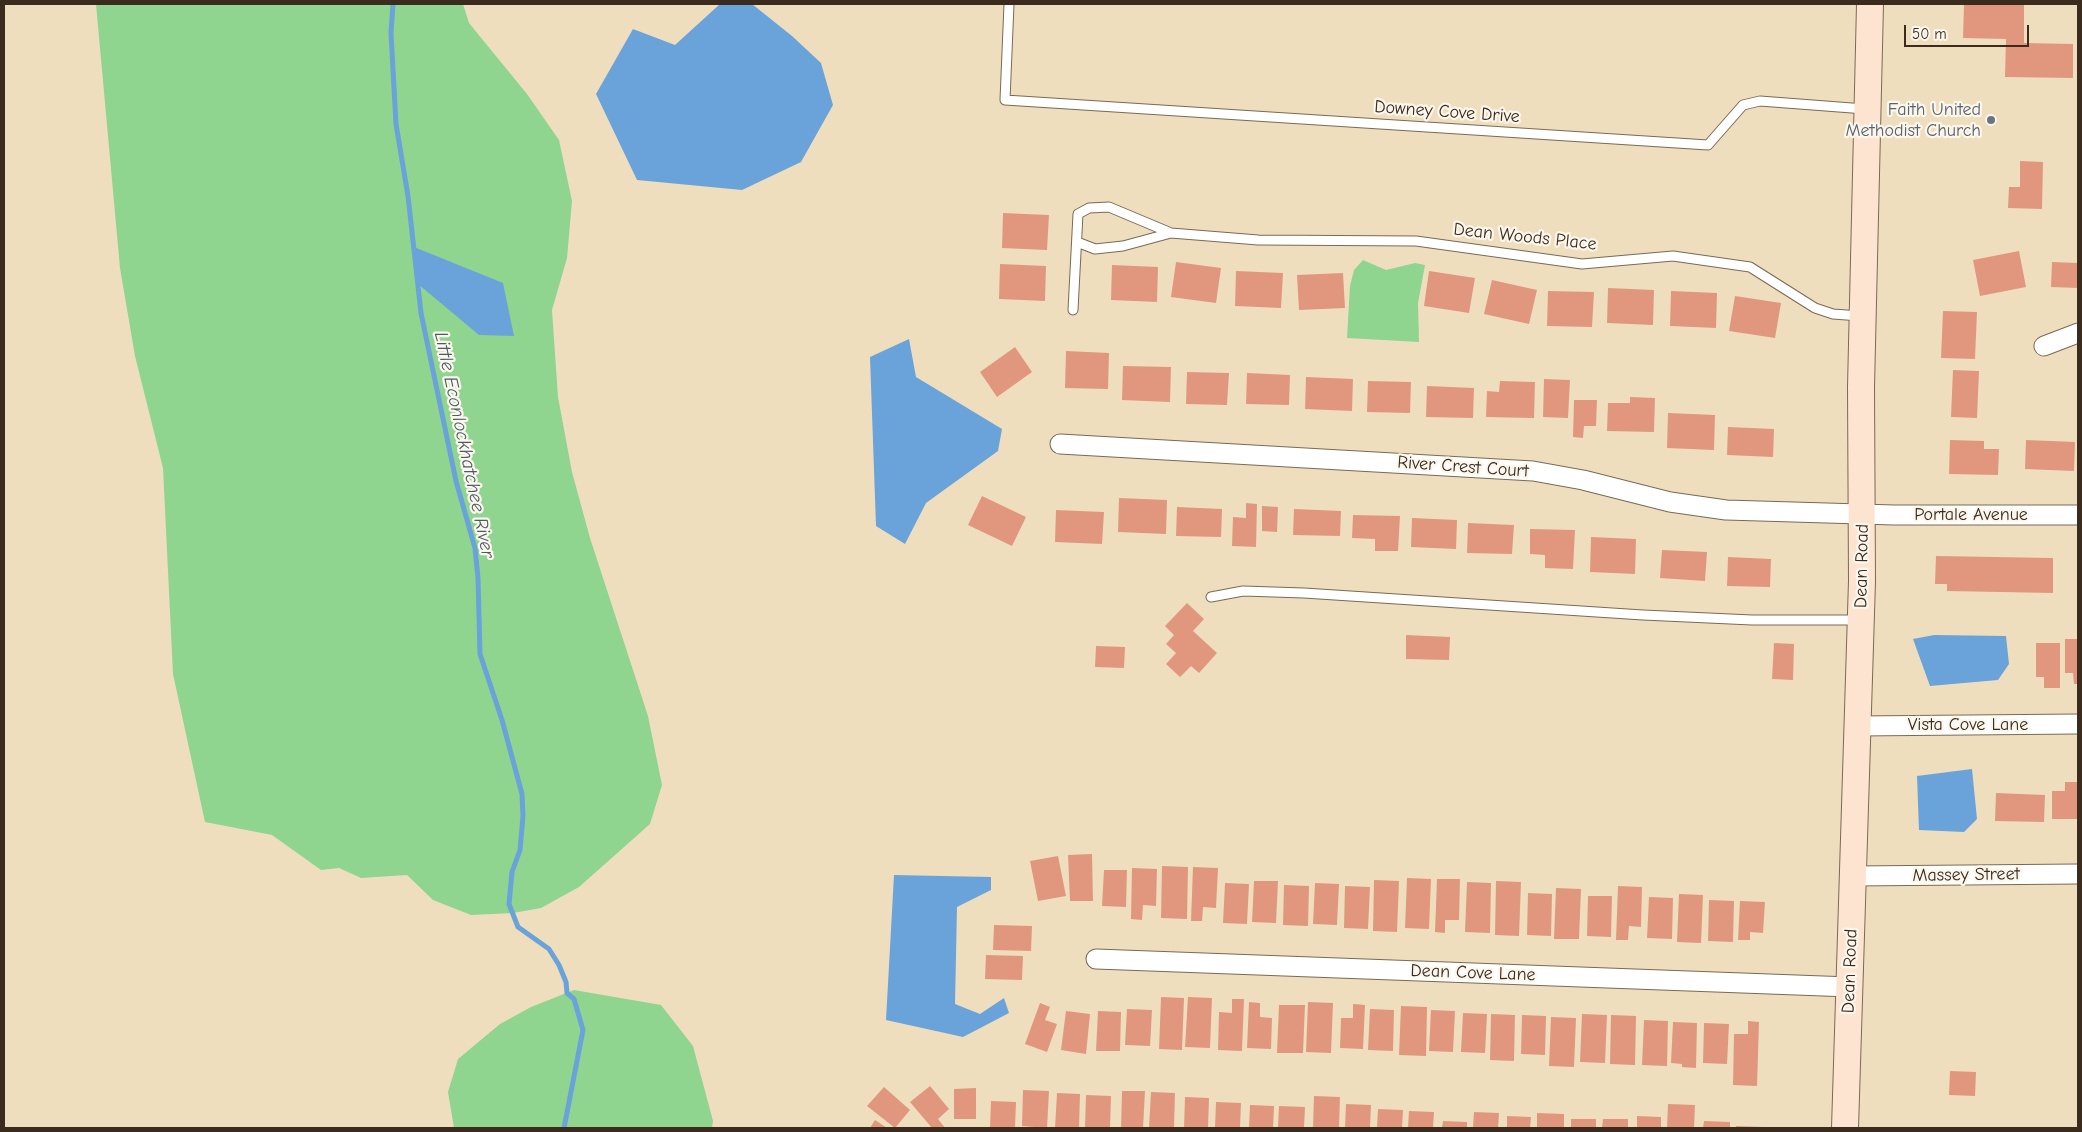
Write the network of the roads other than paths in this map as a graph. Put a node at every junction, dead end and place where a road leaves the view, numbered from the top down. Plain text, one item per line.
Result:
1 (1008, 4) edge
2 (1870, 4) edge
3 (1868, 109) junction
4 (1171, 233) junction
5 (1077, 242) junction
6 (1073, 310) dead end
7 (1863, 317) junction
8 (2078, 333) edge
9 (2044, 346) dead end
10 (1060, 444) dead end
11 (1863, 514) junction
12 (2078, 515) edge
13 (1210, 597) dead end
14 (1861, 620) junction
15 (2078, 724) edge
16 (1858, 726) junction
17 (2078, 874) edge
18 (1853, 876) junction
19 (1096, 959) dead end
20 (1850, 987) junction
21 (1845, 1128) edge

1 - 3 lane, Downey Cove Drive
2 - 3 main road, Dean Road
3 - 7 main road, Dean Road
4 - 5 lane
4 - 5 lane
4 - 7 lane, Dean Woods Place
5 - 6 lane
7 - 11 main road, Dean Road
8 - 9 street
10 - 11 street, River Crest Court
11 - 12 street, Portale Avenue
11 - 14 main road, Dean Road
13 - 14 lane
14 - 16 main road, Dean Road
15 - 16 street, Vista Cove Lane
16 - 18 main road, Dean Road
17 - 18 street, Massey Street
18 - 20 main road, Dean Road
19 - 20 street, Dean Cove Lane
20 - 21 main road, Dean Road

